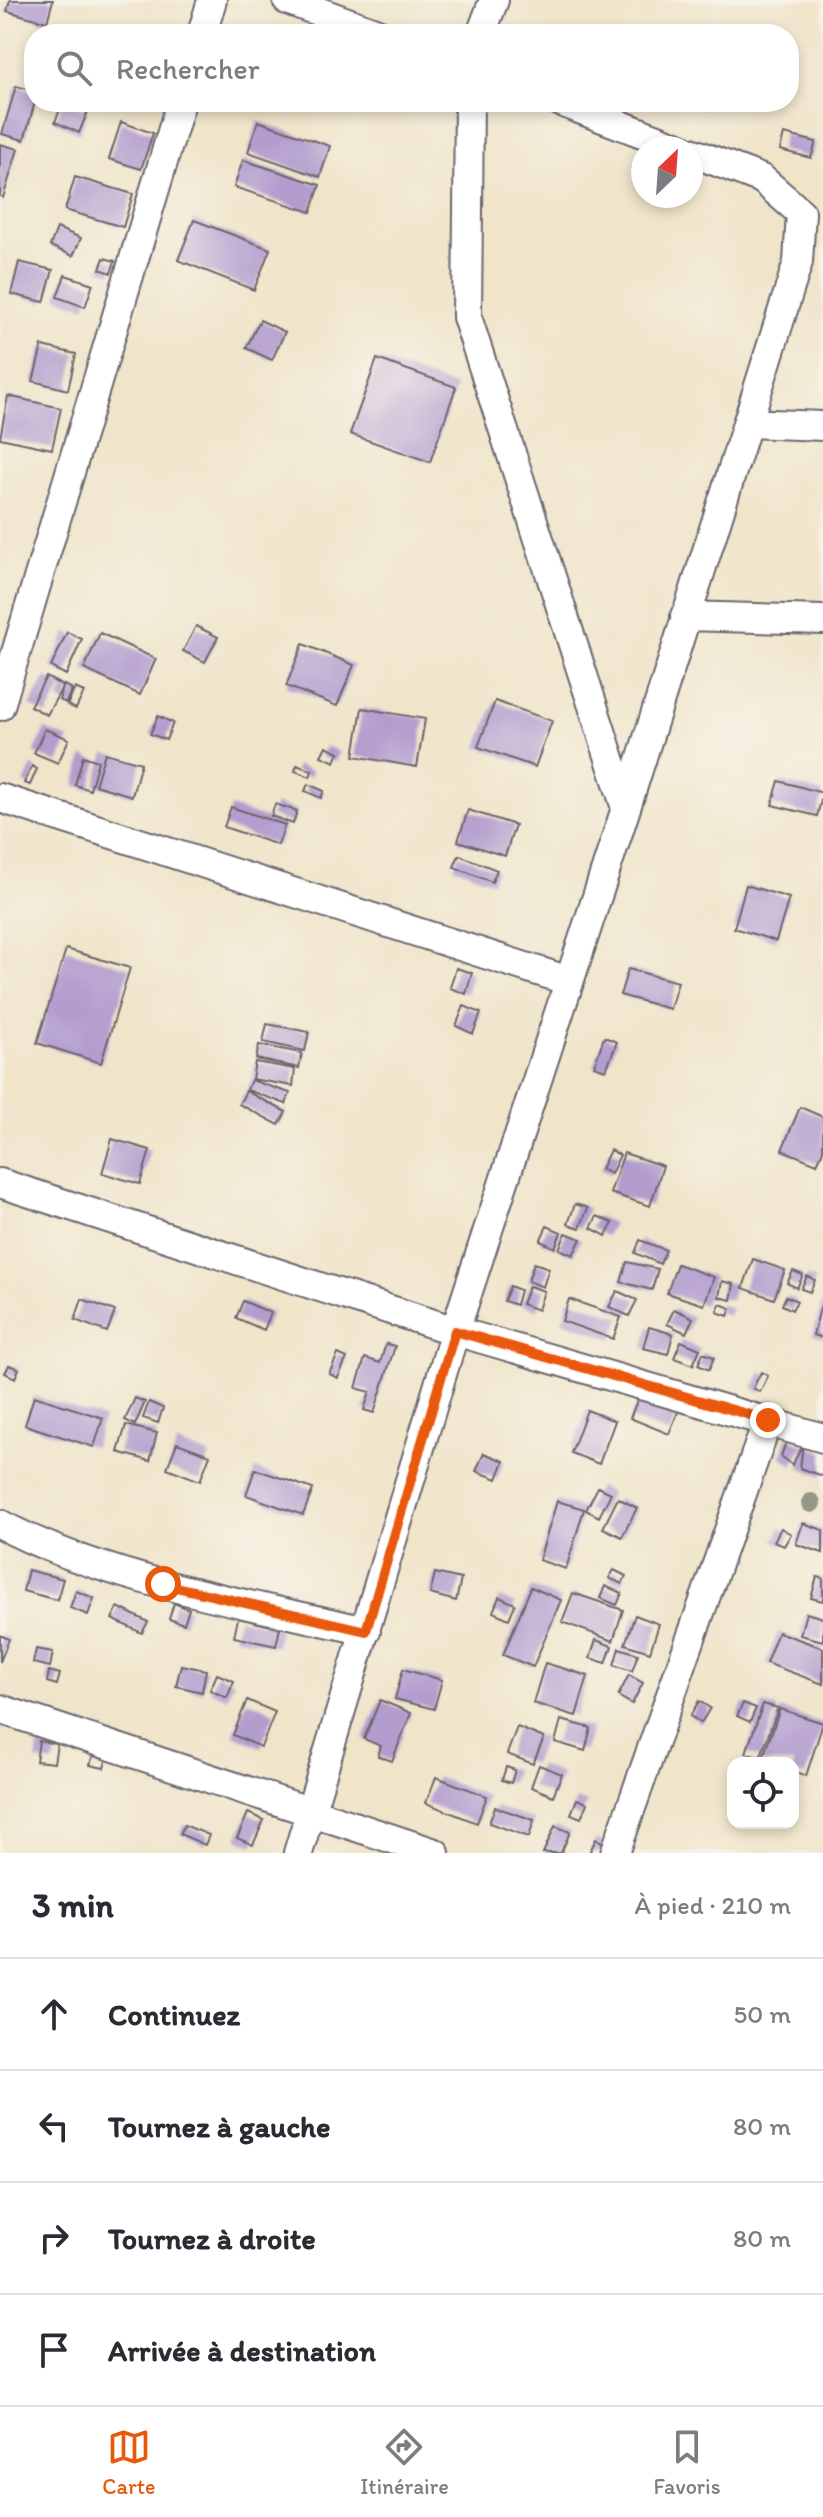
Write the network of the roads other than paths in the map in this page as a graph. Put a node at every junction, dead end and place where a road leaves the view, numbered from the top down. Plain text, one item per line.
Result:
1 (212, 0) edge
2 (287, 0) edge
3 (494, 0) edge
4 (205, 24) edge
5 (353, 24) edge
6 (485, 24) edge
7 (178, 112) edge
8 (469, 112) edge
9 (587, 112) edge
10 (650, 136) edge
11 (703, 157) edge
12 (747, 423) junction
13 (823, 426) edge
14 (685, 616) junction
15 (823, 620) edge
16 (0, 706) edge
17 (0, 798) edge
18 (626, 808) junction
19 (569, 981) junction
20 (0, 1183) edge
21 (455, 1331) junction
22 (768, 1420) junction
23 (823, 1438) edge
24 (0, 1524) edge
25 (366, 1631) junction
26 (0, 1709) edge
27 (312, 1810) junction
28 (298, 1853) edge
29 (435, 1853) edge
30 (615, 1853) edge

1 - 4 street
2 - 5 street
3 - 6 street
7 - 16 street
8 - 18 street
9 - 10 street
11 - 12 street
12 - 13 street
12 - 14 street
14 - 15 street
14 - 18 street
17 - 19 street
18 - 19 street
19 - 21 street
20 - 21 street
21 - 22 street
21 - 25 street
22 - 23 street
22 - 30 street
24 - 25 street
25 - 27 street
26 - 27 street
27 - 28 street
27 - 29 street

